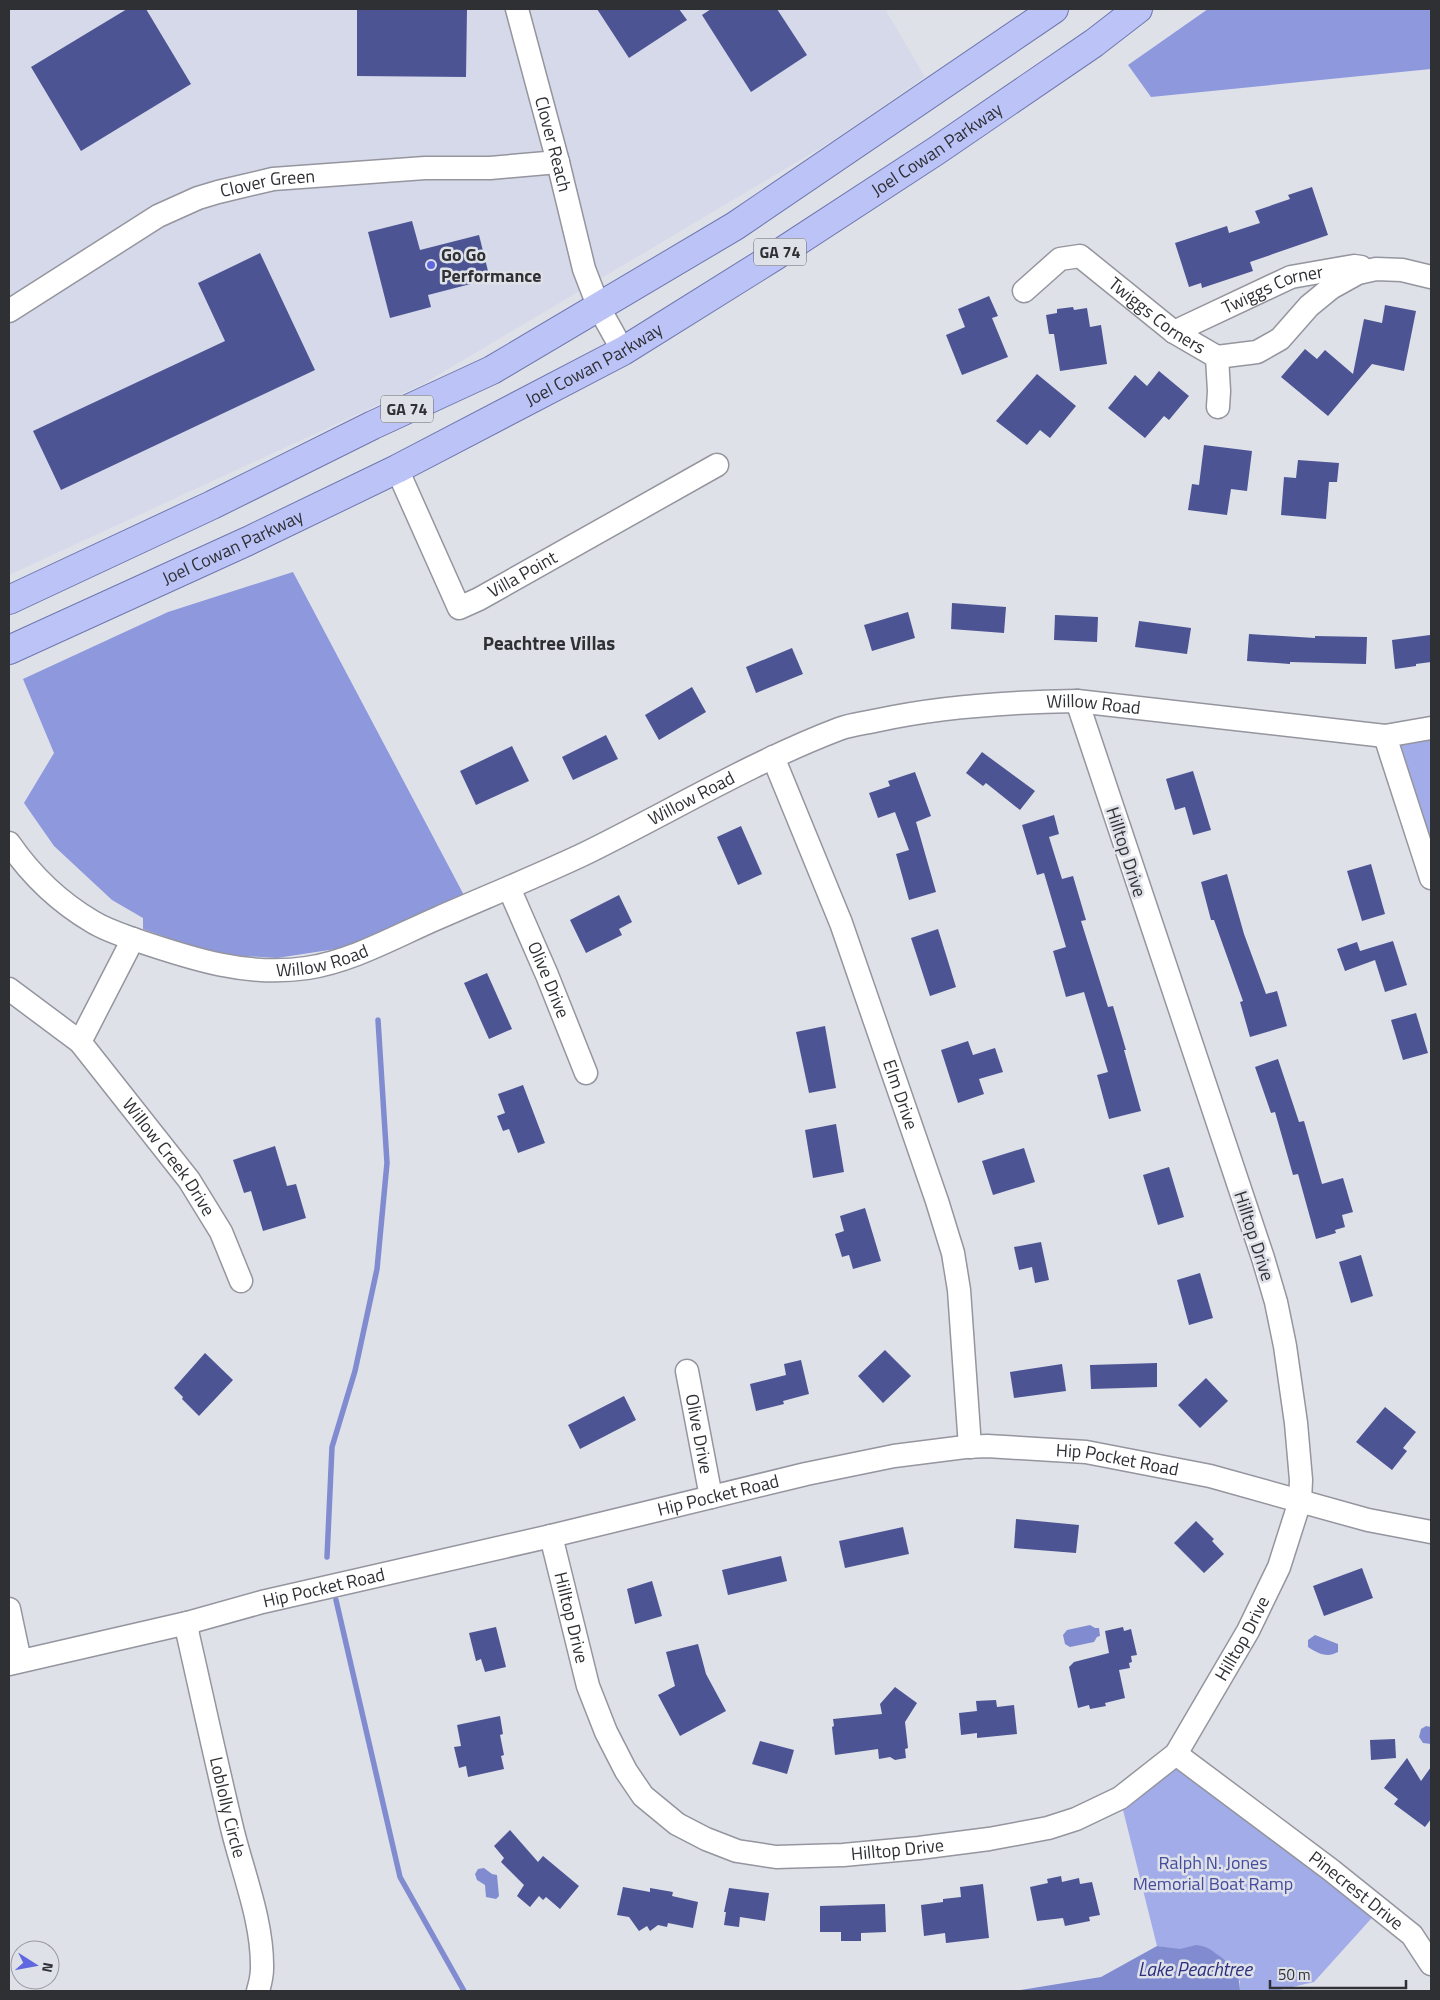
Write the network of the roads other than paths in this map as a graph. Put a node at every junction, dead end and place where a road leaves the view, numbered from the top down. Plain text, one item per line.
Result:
1 (518, 9) edge
2 (1054, 9) edge
3 (1138, 9) edge
4 (558, 162) junction
5 (1376, 269) junction
6 (1431, 277) edge
7 (1024, 291) dead end
8 (599, 308) junction
9 (9, 311) edge
10 (1174, 332) junction
11 (623, 351) junction
12 (1217, 357) junction
13 (1218, 407) dead end
14 (717, 465) dead end
15 (397, 469) junction
16 (9, 600) edge
17 (9, 650) edge
18 (1076, 701) junction
19 (1431, 728) edge
20 (1385, 736) junction
21 (773, 758) junction
22 (9, 843) edge
23 (1431, 878) edge
24 (509, 888) junction
25 (133, 939) junction
26 (9, 989) edge
27 (80, 1042) junction
28 (586, 1073) dead end
29 (241, 1281) dead end
30 (687, 1371) dead end
31 (970, 1447) junction
32 (711, 1497) junction
33 (1300, 1501) junction
34 (1431, 1532) edge
35 (551, 1536) junction
36 (9, 1609) edge
37 (187, 1623) junction
38 (15, 1663) edge
39 (1176, 1754) junction
40 (1431, 1964) edge
41 (258, 1991) edge

1 - 4 street, Clover Reach
2 - 8 main road, GA 74
3 - 11 main road, Joel Cowan Parkway / GA 74
4 - 8 street, Clover Reach
4 - 9 street, Clover Green
5 - 6 street, Twiggs Corners
5 - 10 street, Twiggs Corner
5 - 12 street, Twiggs Corners
7 - 10 street, Twiggs Corners
8 - 11 street, Clover Reach
8 - 16 main road, GA 74
10 - 12 street, Twiggs Corners
11 - 15 main road, Joel Cowan Parkway / GA 74
12 - 13 street
14 - 15 street, Villa Point
15 - 17 main road, Joel Cowan Parkway / GA 74
18 - 20 street, Willow Road
18 - 21 street, Willow Road
18 - 33 street, Hilltop Drive
19 - 20 street, Willow Road
20 - 23 street
21 - 24 street, Willow Road
21 - 31 street, Elm Drive
22 - 25 street, Willow Road
24 - 25 street, Willow Road
24 - 28 street, Olive Drive
25 - 27 street
26 - 27 street, Willow Creek Drive
27 - 29 street, Willow Creek Drive
30 - 32 street, Olive Drive
31 - 32 street, Hip Pocket Road
31 - 33 street, Hip Pocket Road
32 - 35 street, Hip Pocket Road
33 - 34 street, Hip Pocket Road
33 - 39 street, Hilltop Drive
35 - 37 street, Hip Pocket Road
35 - 39 street, Hilltop Drive
36 - 38 street
37 - 38 street, Hip Pocket Road
37 - 41 street, Loblolly Circle
39 - 40 street, Pinecrest Drive

